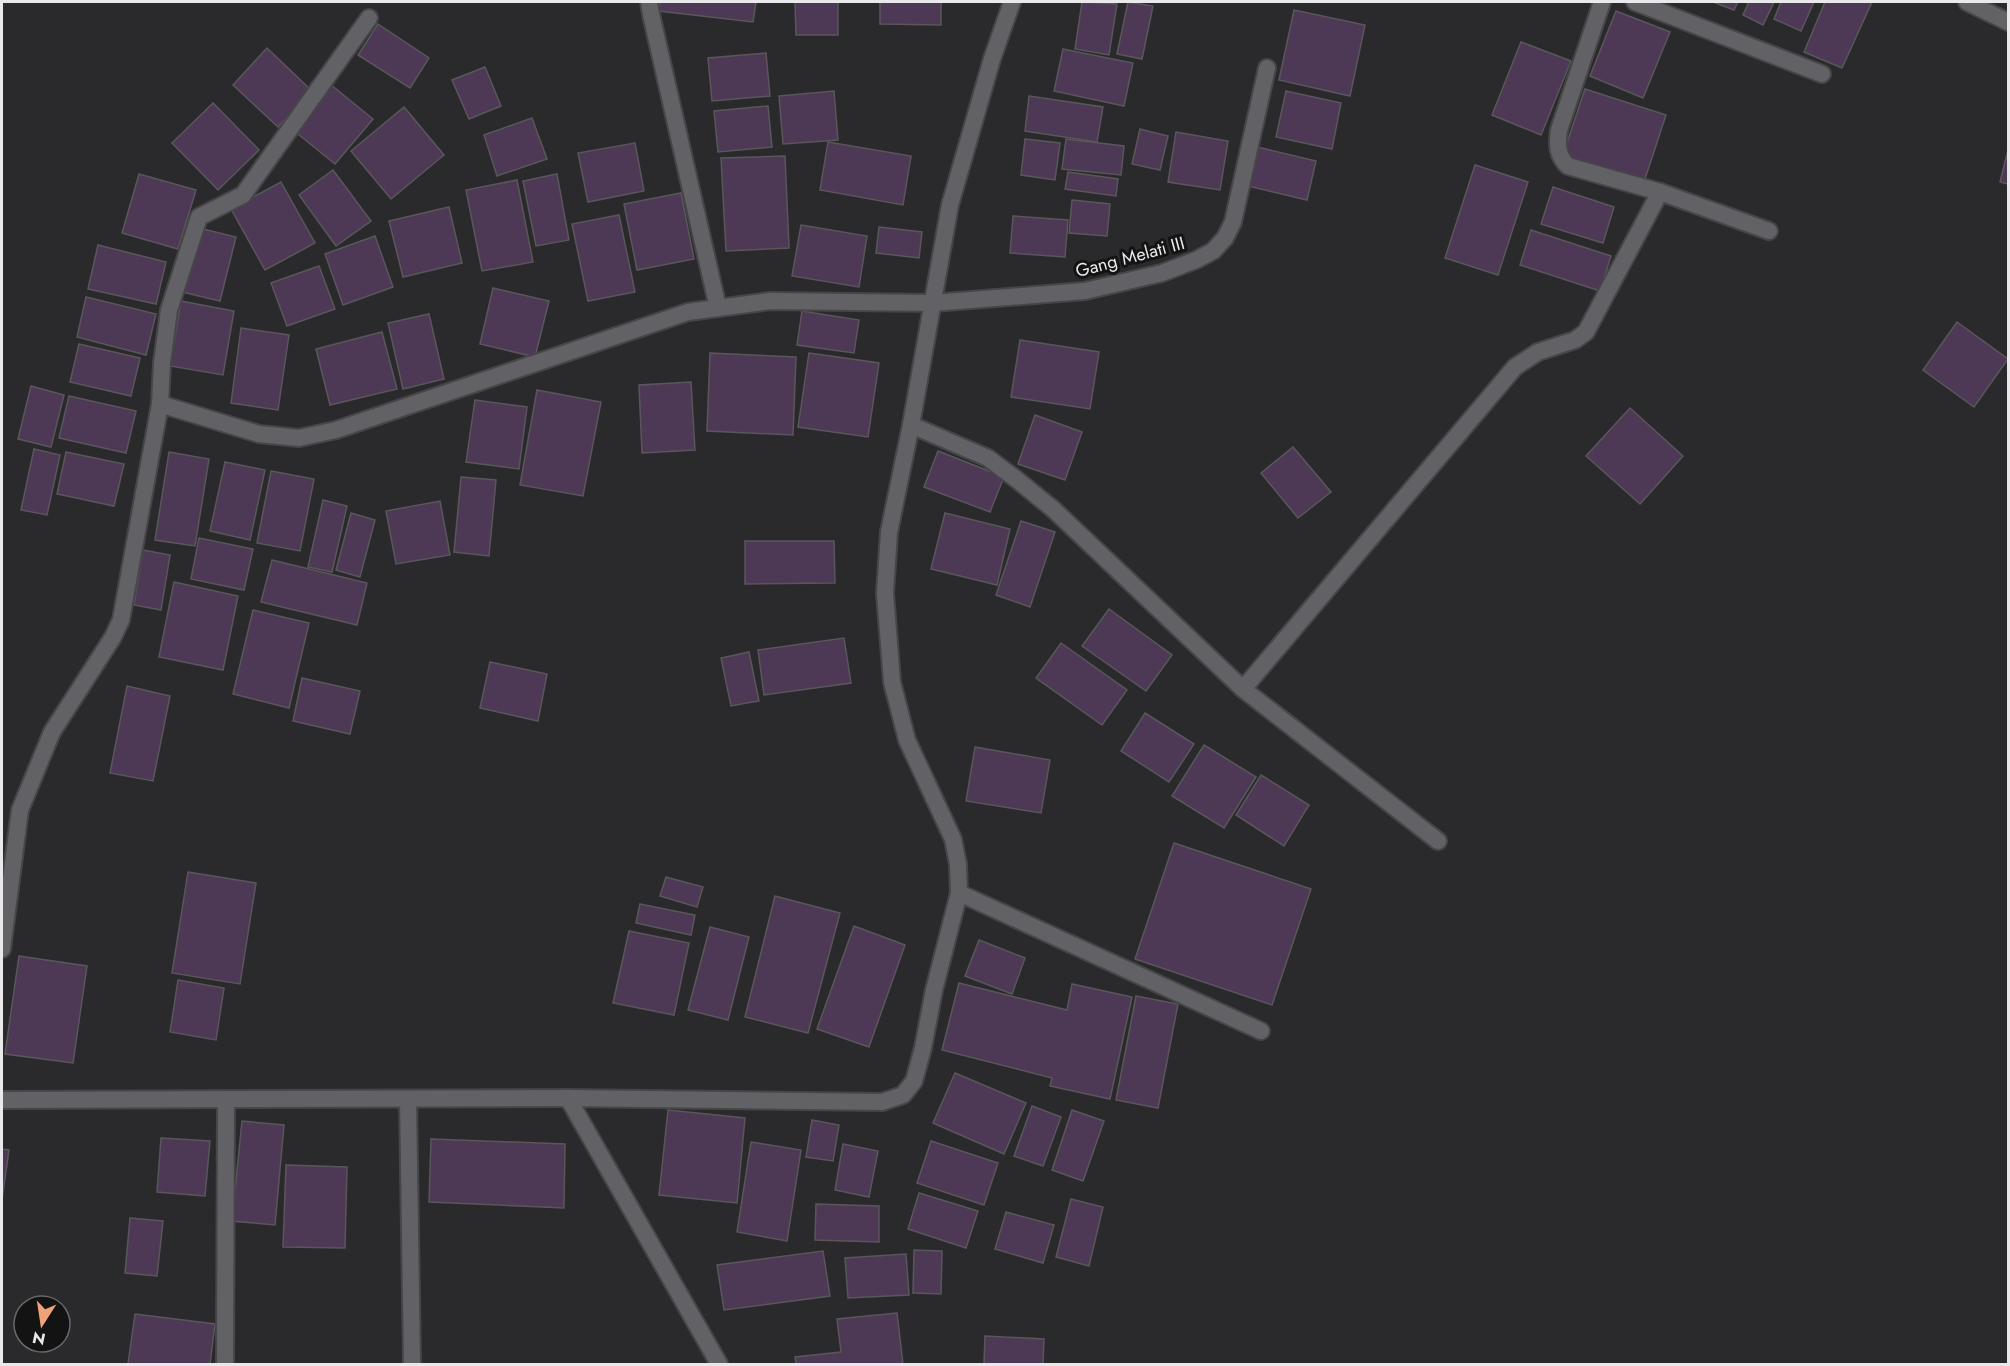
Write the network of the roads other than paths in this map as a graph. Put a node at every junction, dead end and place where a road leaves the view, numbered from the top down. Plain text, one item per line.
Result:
1 (649, 2) edge
2 (1012, 2) edge
3 (1602, 2) edge
4 (1635, 2) edge
5 (1967, 2) edge
6 (369, 18) dead end
7 (2008, 22) edge
8 (1267, 68) dead end
9 (1822, 74) dead end
10 (1660, 192) junction
11 (1769, 231) dead end
12 (933, 303) junction
13 (718, 308) junction
14 (160, 404) junction
15 (911, 424) junction
16 (1243, 689) junction
17 (1438, 841) dead end
18 (6, 881) edge
19 (959, 893) junction
20 (2, 949) edge
21 (1261, 1031) dead end
22 (568, 1098) junction
23 (408, 1099) junction
24 (2, 1100) edge
25 (226, 1100) junction
26 (225, 1365) edge
27 (412, 1365) edge
28 (719, 1365) edge

1 - 13 street
2 - 12 street
3 - 10 street
4 - 9 street
5 - 7 street
6 - 14 street
8 - 12 street, Gang Melati III
10 - 11 street
10 - 16 street
12 - 13 street, Gang Melati III
12 - 15 street
13 - 14 street, Gang Melati III
14 - 18 street
15 - 16 street
15 - 19 street
16 - 17 street
18 - 20 street
19 - 21 street
19 - 22 street
22 - 23 street
22 - 28 street
23 - 25 street
23 - 27 street
24 - 25 street
25 - 26 street

